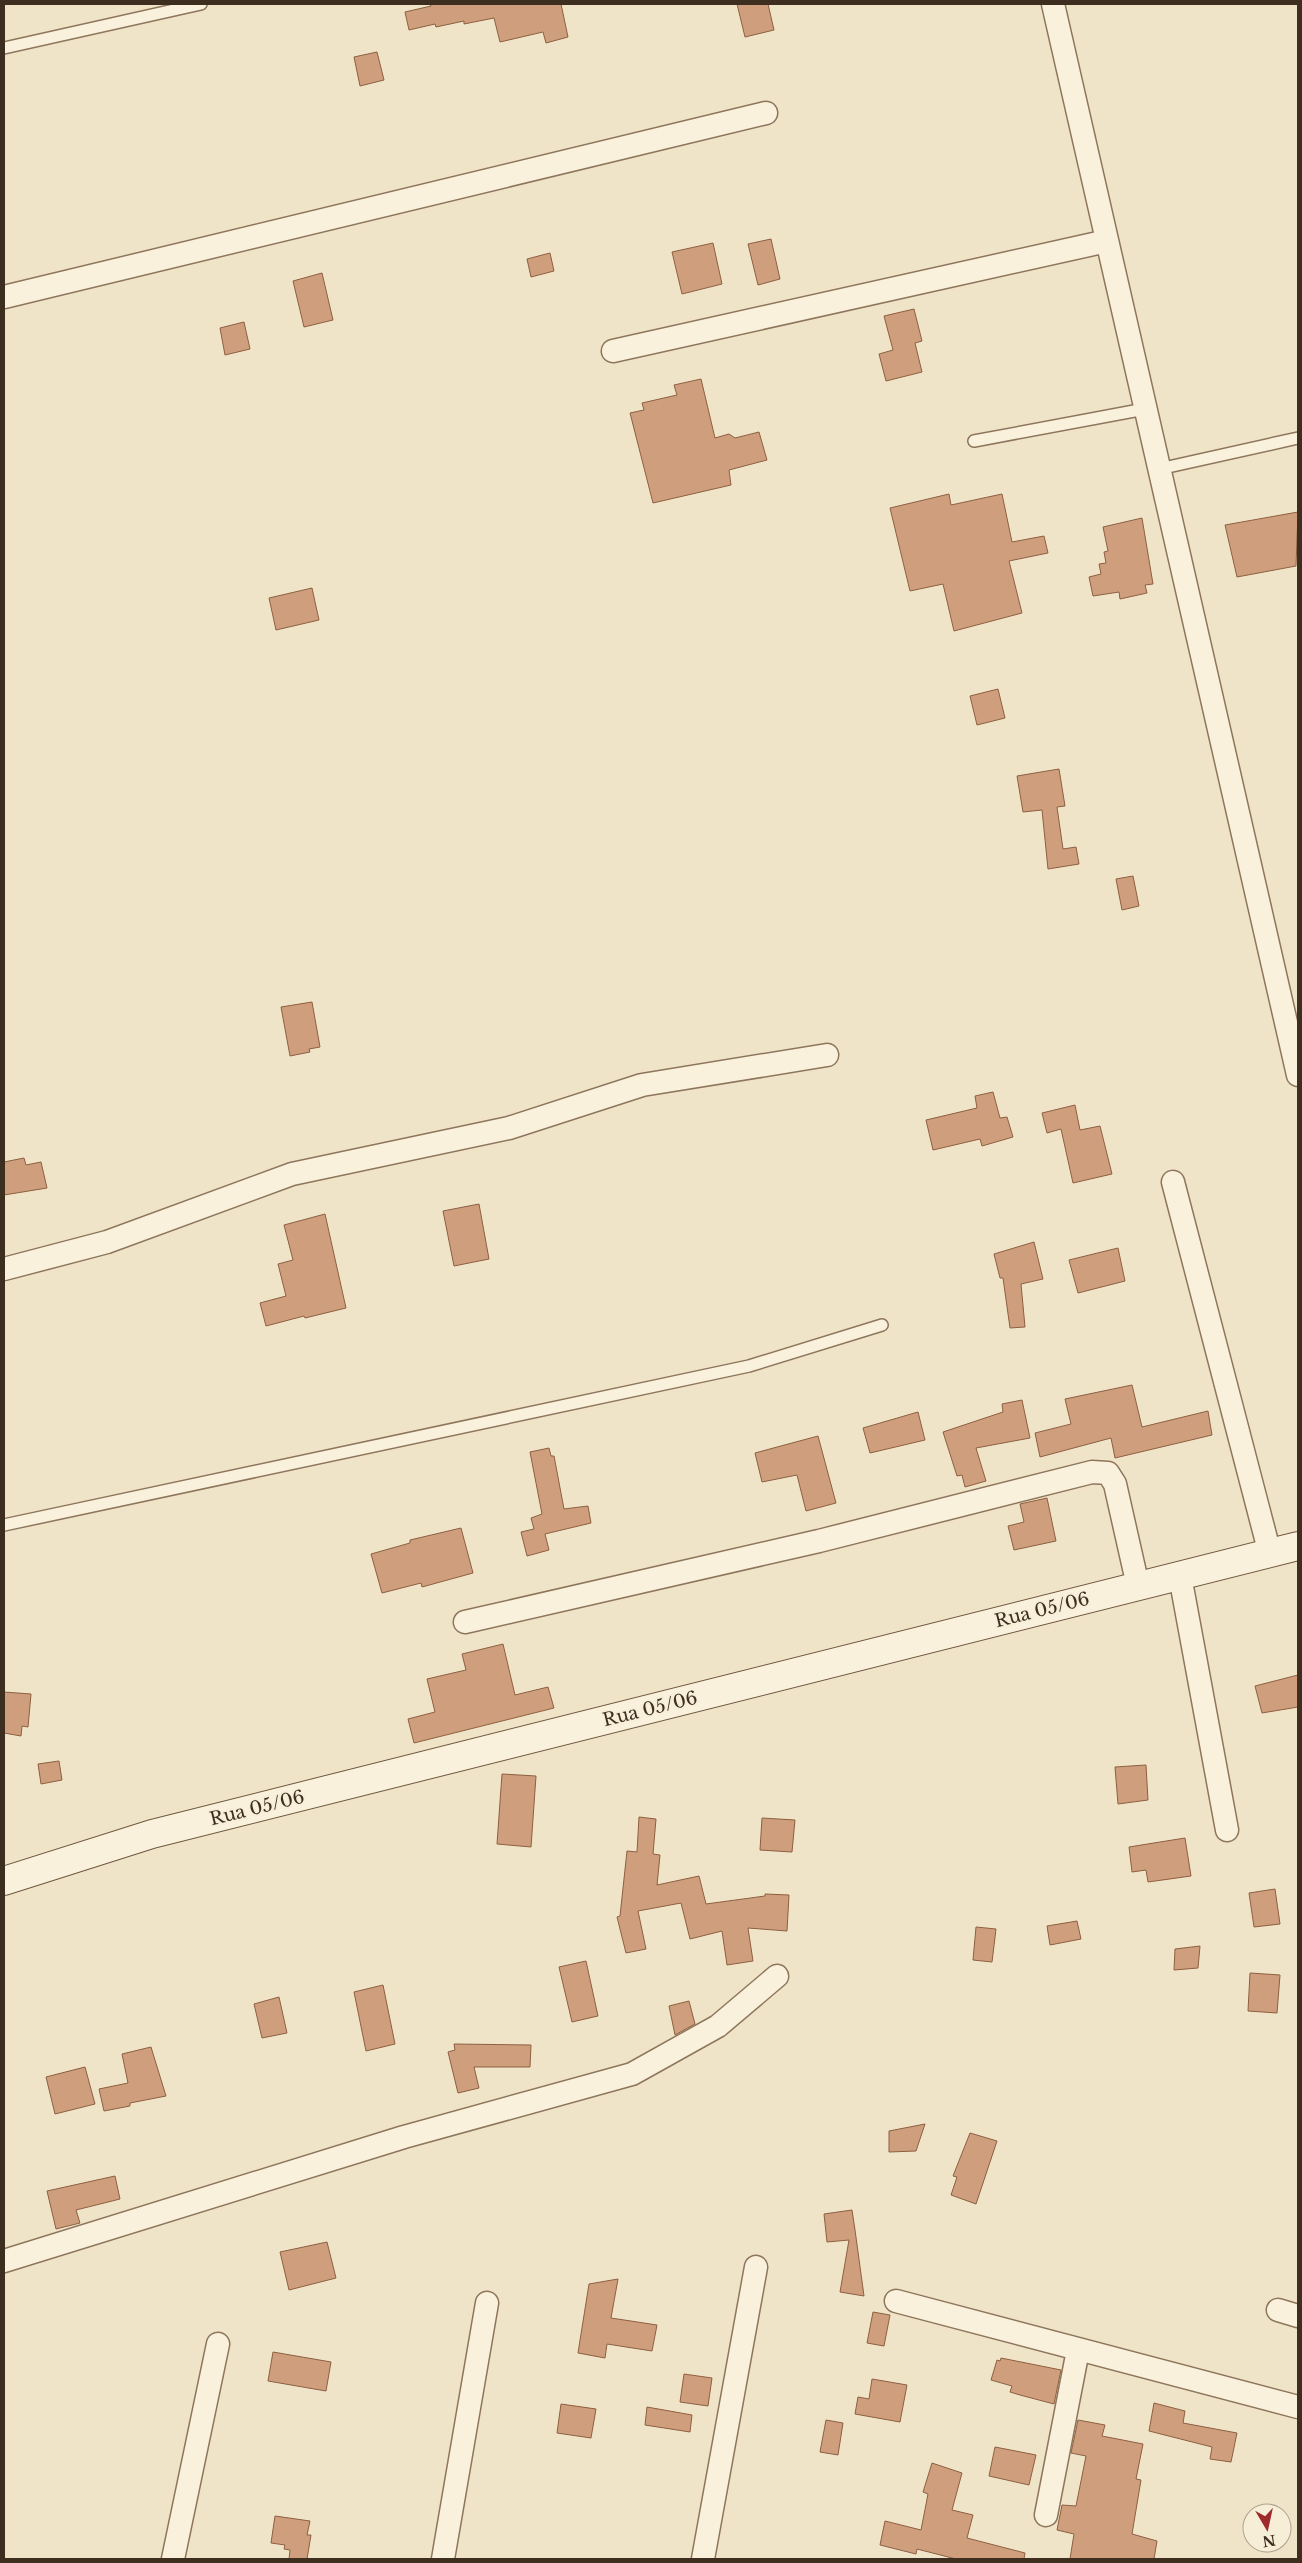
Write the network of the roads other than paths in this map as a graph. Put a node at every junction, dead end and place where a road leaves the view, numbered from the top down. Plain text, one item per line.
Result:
1 (201, 4) edge
2 (1053, 4) edge
3 (4, 48) edge
4 (766, 113) dead end
5 (1107, 241) junction
6 (4, 297) edge
7 (613, 351) dead end
8 (1145, 409) junction
9 (1298, 438) edge
10 (974, 441) dead end
11 (1159, 469) junction
12 (827, 1054) dead end
13 (1298, 1075) edge
14 (1173, 1182) dead end
15 (4, 1270) edge
16 (882, 1325) dead end
17 (4, 1525) edge
18 (1298, 1546) edge
19 (1270, 1554) junction
20 (1180, 1576) junction
21 (1138, 1586) junction
22 (465, 1622) dead end
23 (1227, 1830) dead end
24 (4, 1881) edge
25 (777, 1976) dead end
26 (4, 2261) edge
27 (756, 2267) dead end
28 (896, 2301) dead end
29 (487, 2303) dead end
30 (218, 2344) dead end
31 (1078, 2350) junction
32 (1298, 2408) edge
33 (1046, 2515) dead end
34 (174, 2559) edge
35 (443, 2559) edge
36 (703, 2559) edge

1 - 3 lane
2 - 5 street
4 - 6 street
5 - 7 street
5 - 8 street
8 - 10 lane
8 - 11 street
9 - 11 lane
11 - 13 street
12 - 15 street
14 - 19 street
16 - 17 lane
18 - 19 street, Rua 05/06
19 - 20 street, Rua 05/06
20 - 21 street, Rua 05/06
20 - 23 street
21 - 22 street
21 - 24 street, Rua 05/06
25 - 26 street
27 - 36 street
28 - 31 street
29 - 35 street
30 - 34 street
31 - 32 street
31 - 33 street

